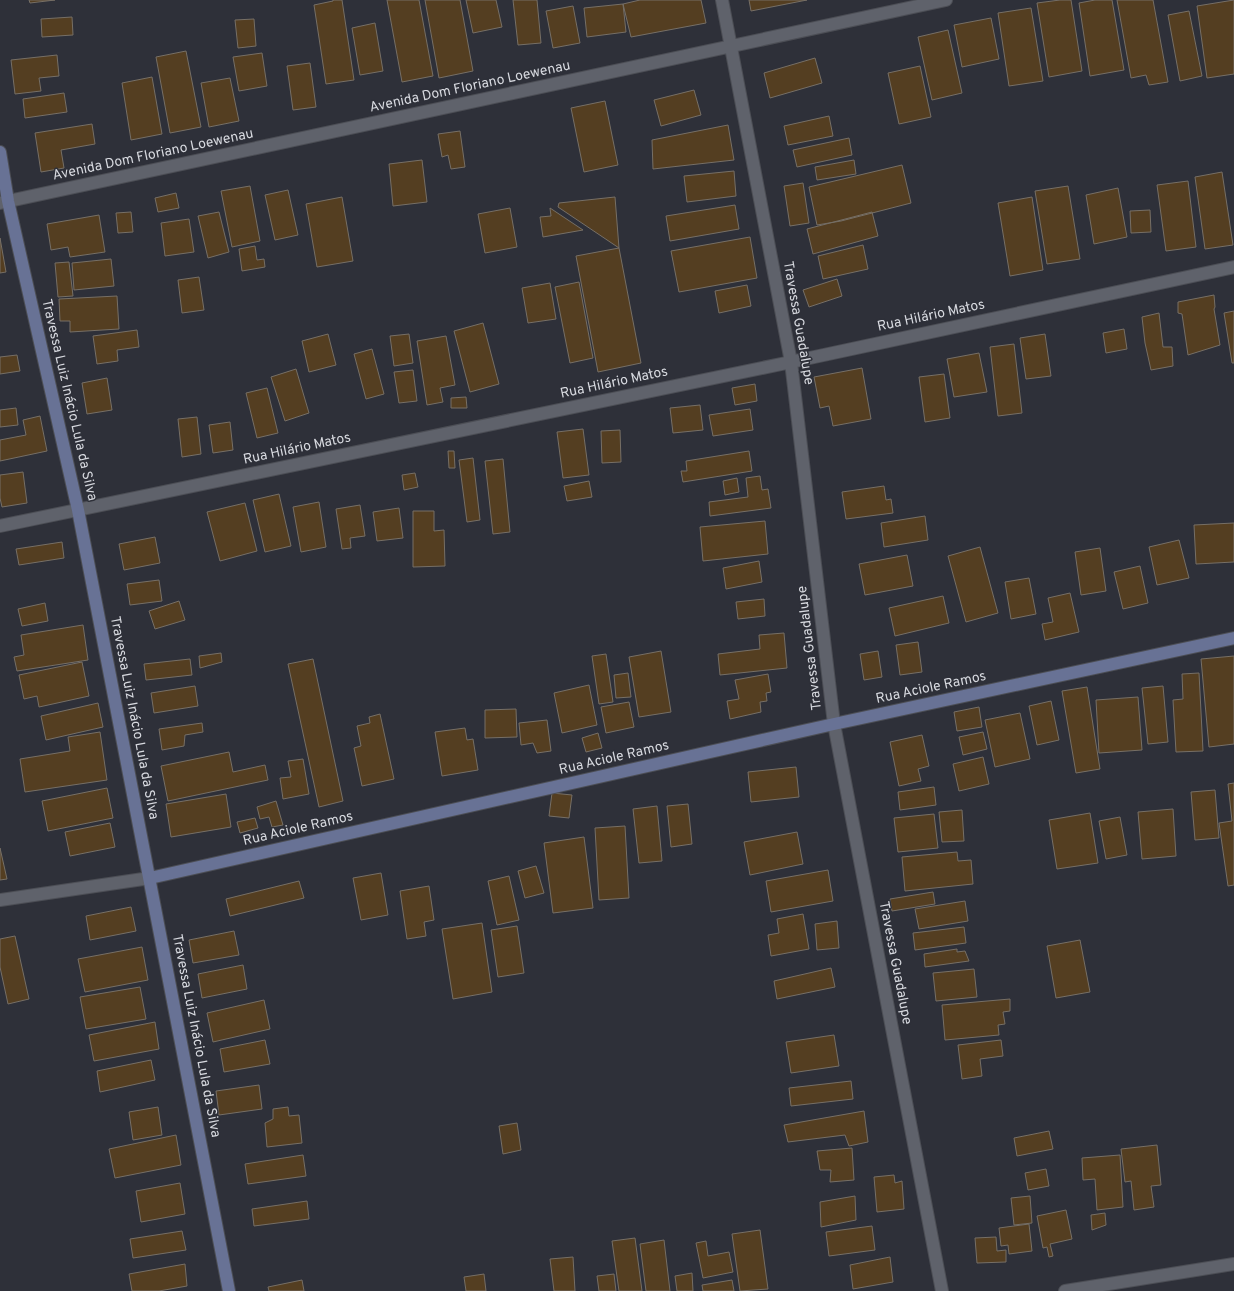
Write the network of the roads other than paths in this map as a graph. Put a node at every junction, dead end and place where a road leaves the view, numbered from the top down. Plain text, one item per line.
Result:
1 (722, 0) edge
2 (946, 0) edge
3 (731, 47) junction
4 (0, 152) edge
5 (4, 202) edge
6 (1234, 267) edge
7 (791, 362) junction
8 (78, 510) junction
9 (0, 526) edge
10 (1234, 638) edge
11 (834, 724) junction
12 (150, 878) junction
13 (0, 900) edge
14 (1234, 1264) edge
15 (229, 1291) edge
16 (942, 1291) edge
17 (1065, 1291) edge

1 - 3 street, Travessa Guadalupe
2 - 3 street, Avenida Dom Floriano Loewenau
3 - 5 street, Avenida Dom Floriano Loewenau
3 - 7 street, Travessa Guadalupe
4 - 5 street, Travessa Luiz Inácio Lula da Silva
5 - 8 street, Travessa Luiz Inácio Lula da Silva
6 - 7 street, Rua Hilário Matos
7 - 8 street, Rua Hilário Matos
7 - 11 street, Travessa Guadalupe
8 - 9 street, Rua Hilário Matos
8 - 12 street, Travessa Luiz Inácio Lula da Silva
10 - 11 street, Rua Aciole Ramos
11 - 12 street, Rua Aciole Ramos
11 - 16 street, Travessa Guadalupe
12 - 13 street, Rua Aciole Ramos
12 - 15 street, Travessa Luiz Inácio Lula da Silva
14 - 17 street

